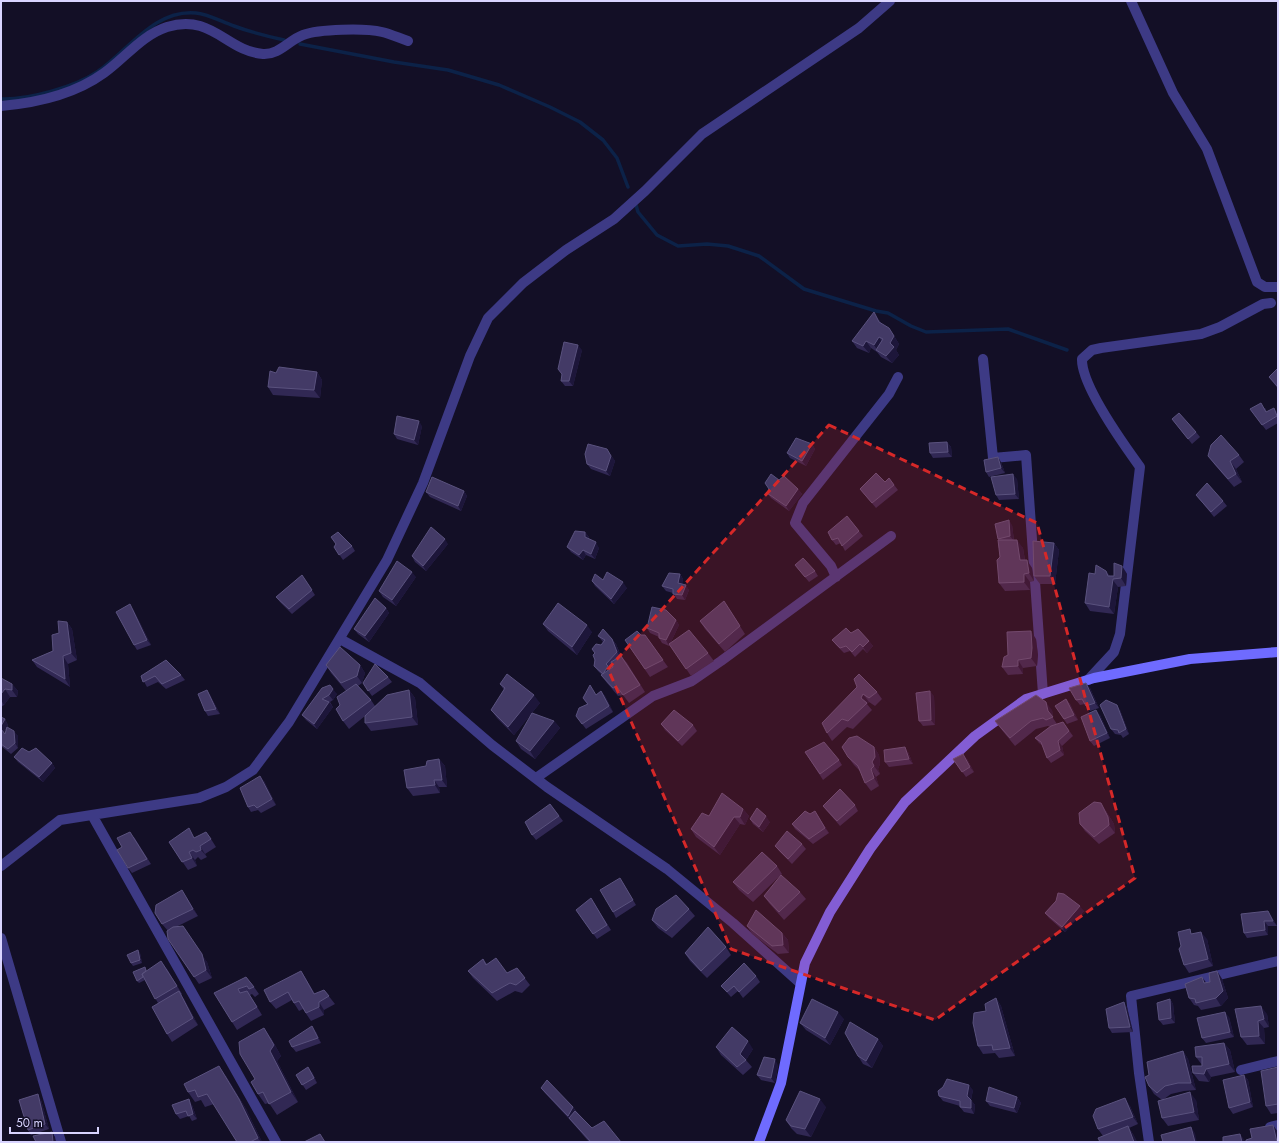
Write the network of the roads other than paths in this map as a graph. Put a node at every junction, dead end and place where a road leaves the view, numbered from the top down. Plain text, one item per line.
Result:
1 (890, 1) edge
2 (1131, 1) edge
3 (879, 5) edge
4 (408, 41) dead end
5 (1, 106) edge
6 (1278, 287) edge
7 (1271, 303) dead end
8 (983, 359) dead end
9 (898, 376) dead end
10 (891, 536) dead end
11 (836, 577) junction
12 (340, 638) junction
13 (1278, 652) edge
14 (1088, 680) junction
15 (1043, 694) junction
16 (536, 778) junction
17 (92, 815) junction
18 (1, 866) edge
19 (1, 938) edge
20 (1278, 961) edge
21 (800, 983) junction
22 (1278, 1061) edge
23 (1241, 1070) dead end
24 (61, 1142) edge
25 (276, 1142) edge
26 (759, 1142) edge
27 (1149, 1142) edge

1 - 3 street
2 - 6 street
3 - 12 street
4 - 5 street
7 - 14 street
8 - 15 street
9 - 11 street
10 - 11 street
11 - 16 street
12 - 16 street
12 - 17 street
13 - 14 main road
14 - 15 main road
15 - 21 main road
16 - 21 street
17 - 18 street
17 - 25 street
19 - 24 street
20 - 27 street
21 - 26 main road
22 - 23 street

